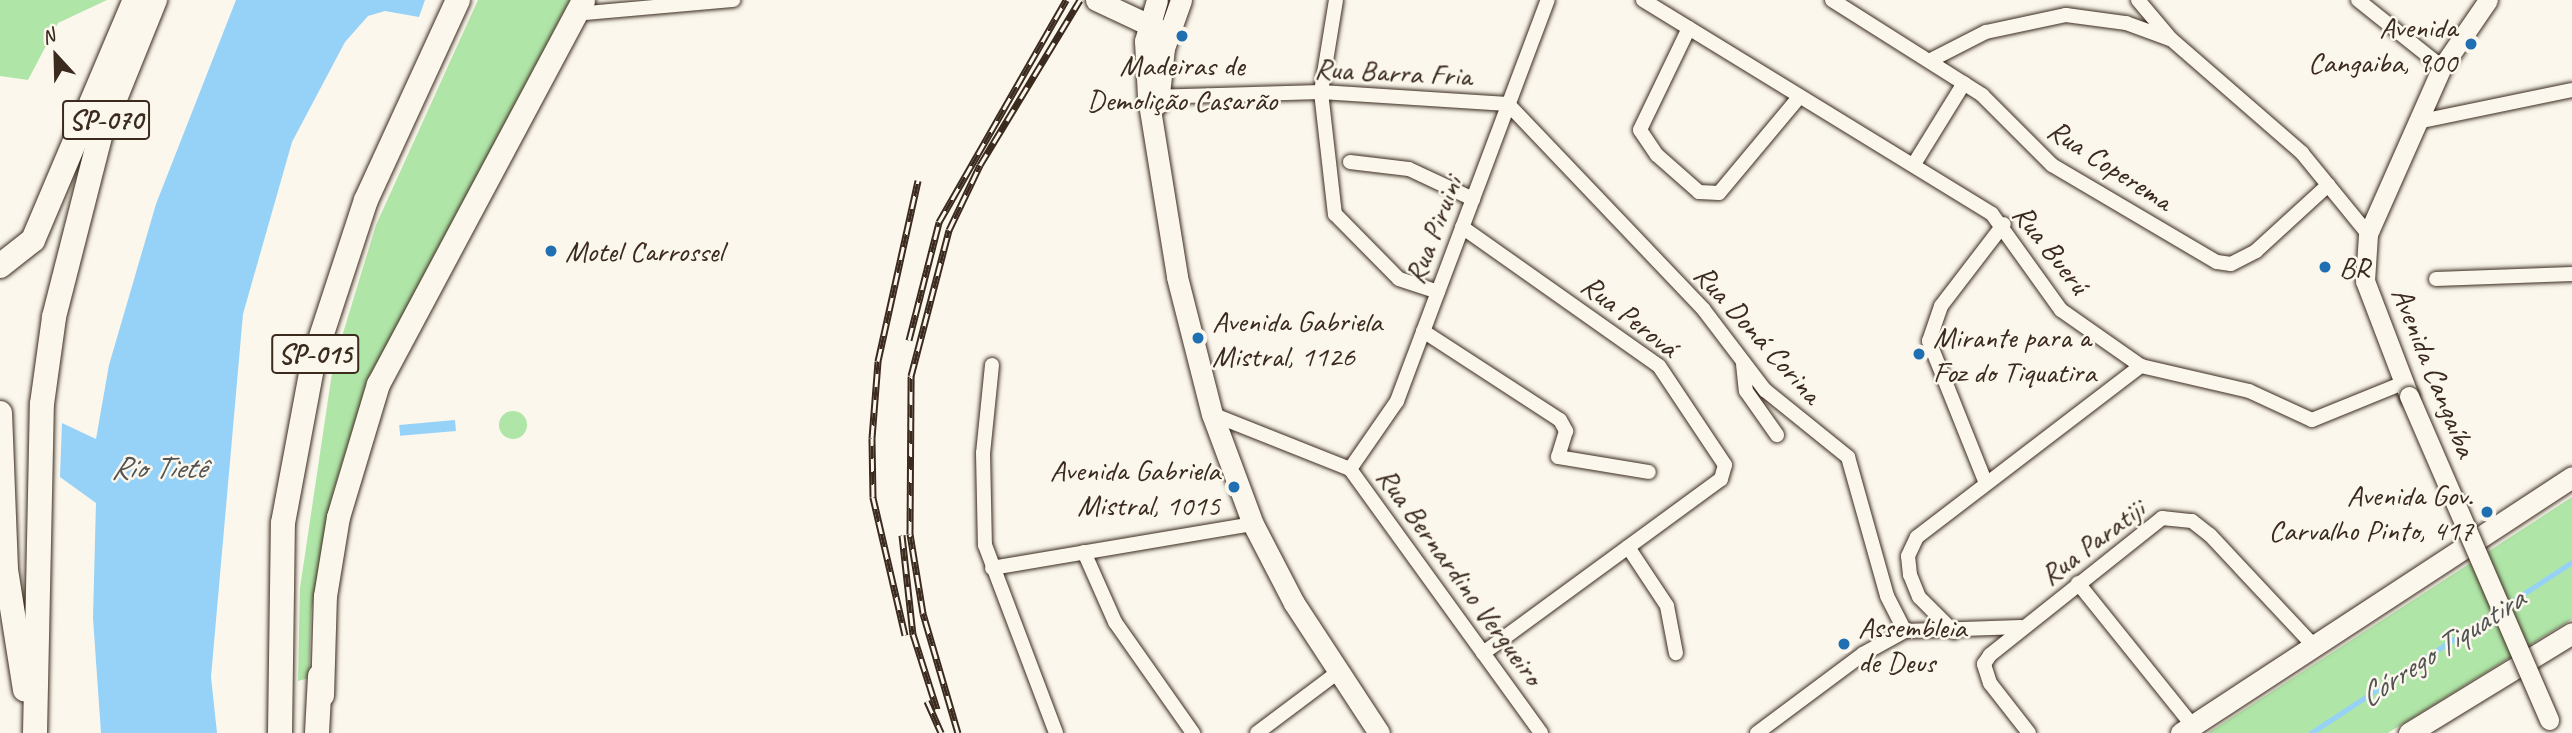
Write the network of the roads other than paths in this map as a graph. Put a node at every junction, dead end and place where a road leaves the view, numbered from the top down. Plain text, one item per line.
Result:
1 (135, 0) edge
2 (155, 0) edge
3 (458, 0) edge
4 (733, 0) edge
5 (1157, 0) edge
6 (1181, 0) edge
7 (1336, 0) edge
8 (1548, 0) edge
9 (1643, 0) edge
10 (1832, 0) edge
11 (2138, 0) edge
12 (2358, 0) edge
13 (2488, 0) edge
14 (1102, 4) edge
15 (579, 7) edge
16 (1689, 28) junction
17 (1159, 30) junction
18 (2171, 39) junction
19 (1931, 60) junction
20 (2442, 67) junction
21 (1146, 68) junction
22 (1964, 83) junction
23 (2572, 90) edge
24 (1321, 92) junction
25 (1800, 96) junction
26 (1154, 97) junction
27 (1508, 104) junction
28 (2417, 122) junction
29 (1350, 162) dead end
30 (1914, 164) junction
31 (2328, 185) junction
32 (1473, 199) junction
33 (2004, 224) junction
34 (1462, 227) junction
35 (2368, 234) junction
36 (0, 266) edge
37 (2572, 274) edge
38 (2436, 279) dead end
39 (1438, 292) junction
40 (1423, 331) junction
41 (1743, 364) junction
42 (992, 365) dead end
43 (2141, 366) junction
44 (2406, 389) junction
45 (0, 413) edge
46 (1212, 414) junction
47 (1777, 435) dead end
48 (1350, 469) junction
49 (1649, 472) dead end
50 (2572, 477) edge
51 (1985, 481) junction
52 (1253, 524) junction
53 (1628, 547) junction
54 (1084, 552) junction
55 (992, 568) junction
56 (2077, 583) junction
57 (2026, 626) junction
58 (1905, 631) junction
59 (1954, 632) junction
60 (2572, 633) edge
61 (2311, 643) junction
62 (1483, 653) junction
63 (1676, 653) dead end
64 (1337, 673) junction
65 (320, 676) junction
66 (2550, 727) edge
67 (2186, 729) edge
68 (35, 733) edge
69 (280, 733) edge
70 (317, 733) edge
71 (326, 733) edge
72 (1056, 733) edge
73 (1193, 733) edge
74 (1256, 733) edge
75 (1379, 733) edge
76 (1541, 733) edge
77 (1757, 733) edge
78 (2029, 733) edge
79 (2409, 733) edge

1 - 36 highway
2 - 68 highway, SP-070
3 - 69 highway, SP-015
4 - 15 street
5 - 17 main road
6 - 17 main road
7 - 24 street
8 - 27 street, Rua Piruini
9 - 16 street, Rua Buerú
10 - 19 street, Rua Coperema
11 - 18 street
12 - 20 street
13 - 20 main road, Avenida Cangaíba
14 - 17 main road
14 - 21 main road
15 - 65 highway
16 - 25 street, Rua Buerú
16 - 25 street
17 - 21 main road
17 - 26 main road
18 - 19 street
18 - 31 street
19 - 22 street, Rua Coperema
20 - 28 main road, Avenida Cangaíba
21 - 26 main road
22 - 30 street
22 - 31 street, Rua Coperema
23 - 28 street
24 - 26 street, Rua Barra Fria
24 - 27 street, Rua Barra Fria
24 - 39 street
25 - 30 street, Rua Buerú
26 - 46 main road
27 - 32 street, Rua Piruini
27 - 41 street, Rua Doná Corina
28 - 35 main road, Avenida Cangaíba
29 - 32 street
30 - 33 street, Rua Buerú
31 - 35 street
32 - 34 street, Rua Piruini
33 - 43 street, Rua Buerú
33 - 51 street
34 - 39 street, Rua Piruini
34 - 53 street, Rua Perová
35 - 44 main road, Avenida Cangaíba
37 - 38 street
39 - 40 street, Rua Piruini
40 - 48 street, Rua Piruini
40 - 49 street
41 - 47 street
41 - 58 street, Rua Doná Corina
42 - 55 street
43 - 44 street, Rua Buerú
43 - 51 street
44 - 66 main road, Avenida Cangaíba, bridge
45 - 68 highway
46 - 48 street, Rua Bernardino Vergueiro
46 - 52 main road
48 - 62 street, Rua Bernardino Vergueiro
50 - 61 main road
51 - 59 street
52 - 54 street
52 - 64 main road
53 - 62 street
53 - 63 street
54 - 55 street
54 - 73 street
55 - 72 street
56 - 57 street, Rua Paratiji
56 - 61 street, Rua Paratiji
56 - 67 street
57 - 59 street
57 - 78 street, Rua Paratiji
58 - 59 street
58 - 77 street
60 - 79 main road
61 - 67 main road
62 - 76 street, Rua Bernardino Vergueiro
64 - 74 street
64 - 75 main road
65 - 70 highway
65 - 71 highway

